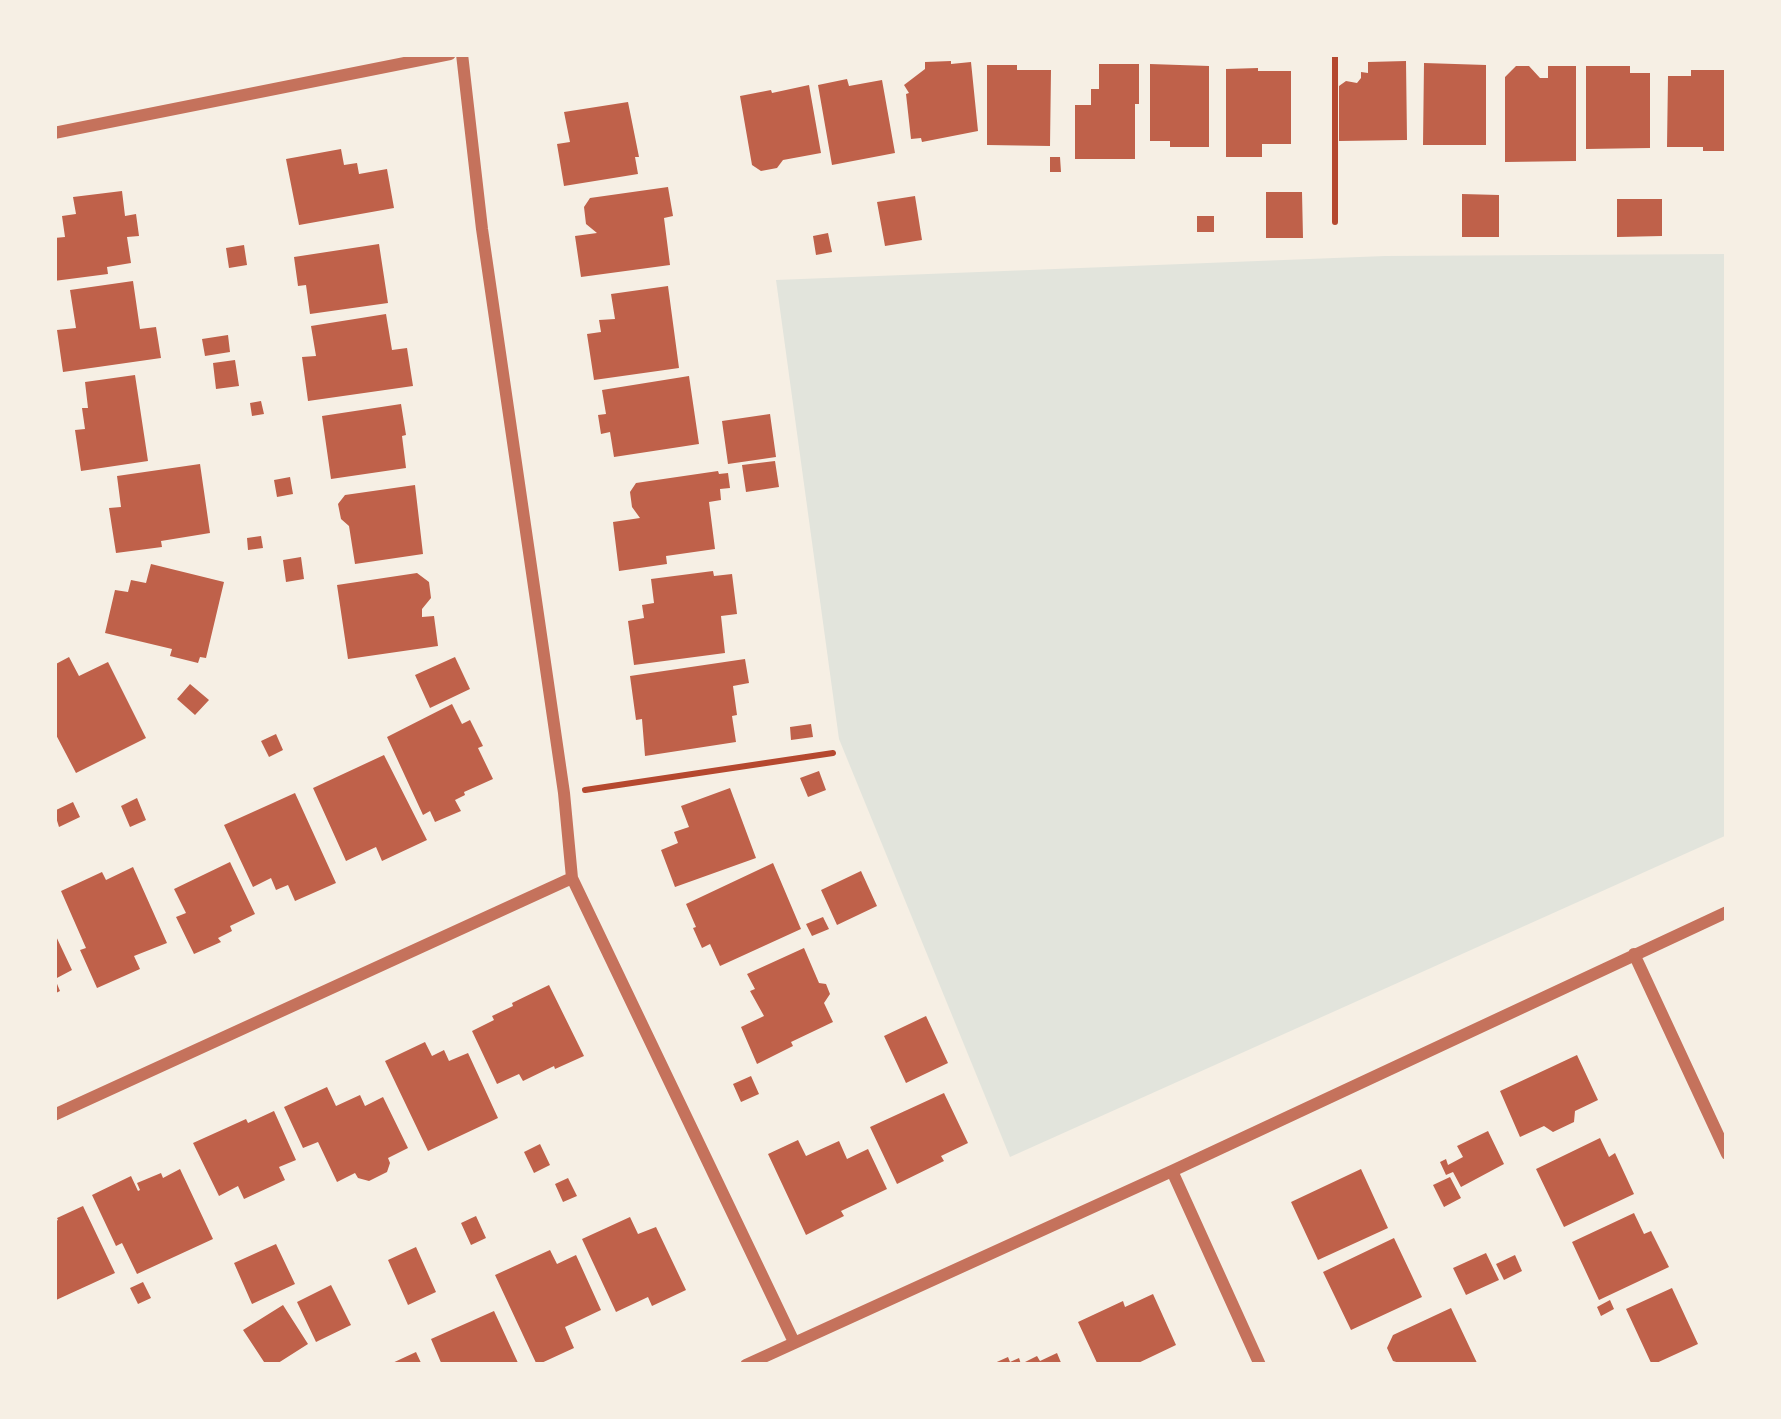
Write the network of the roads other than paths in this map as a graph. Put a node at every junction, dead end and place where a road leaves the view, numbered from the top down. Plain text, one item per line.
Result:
1 (450, 54) edge
2 (462, 54) edge
3 (54, 133) edge
4 (572, 878) junction
5 (1727, 912) edge
6 (1634, 954) junction
7 (54, 1115) edge
8 (1727, 1154) edge
9 (1172, 1171) junction
10 (794, 1342) junction
11 (746, 1365) edge
12 (1261, 1365) edge

1 - 3 street
2 - 4 street
4 - 7 street
4 - 10 street
5 - 6 street
6 - 8 street
6 - 9 street
9 - 10 street
9 - 12 street
10 - 11 street

